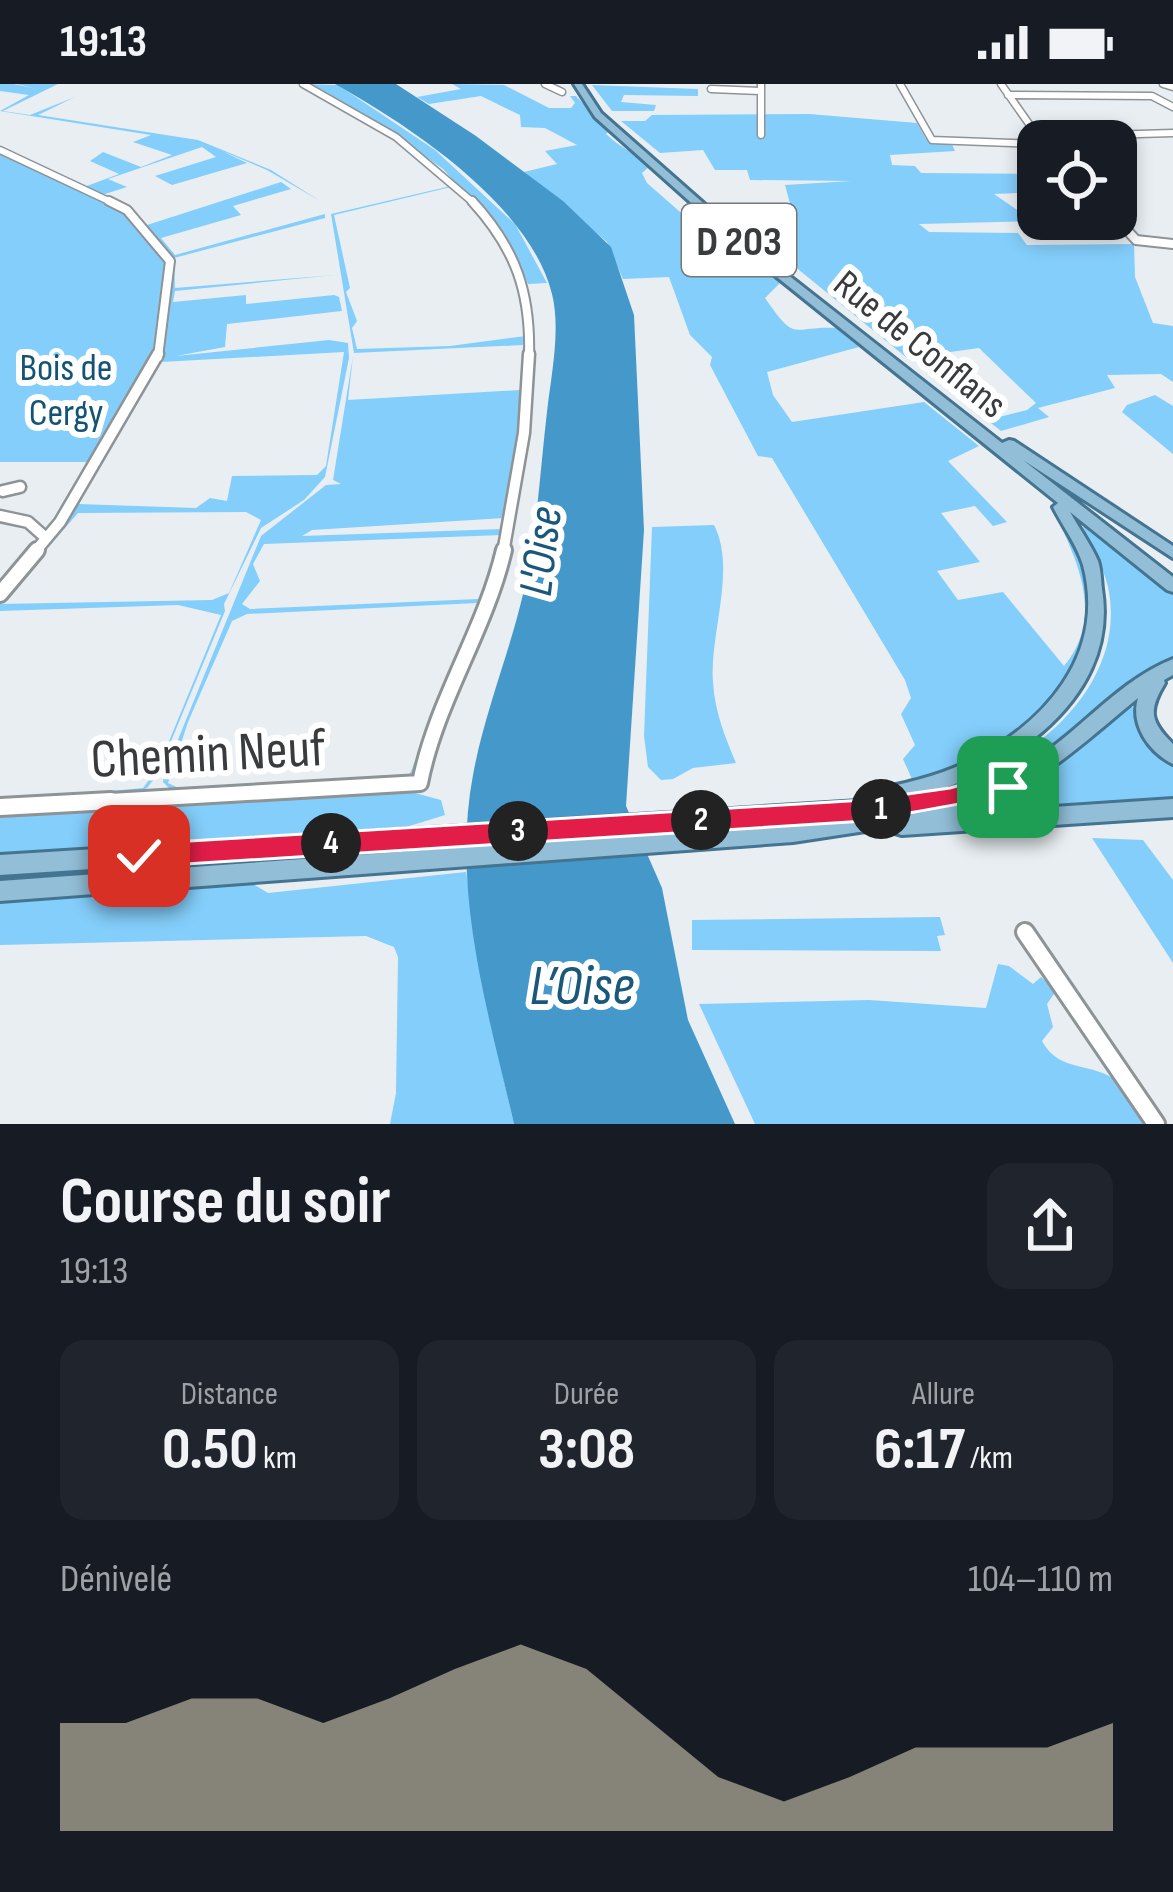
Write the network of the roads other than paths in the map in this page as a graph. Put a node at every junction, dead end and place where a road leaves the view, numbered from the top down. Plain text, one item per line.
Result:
1 (303, 84) edge
2 (545, 84) edge
3 (582, 84) edge
4 (1001, 84) edge
5 (1163, 84) edge
6 (901, 86) edge
7 (761, 87) edge
8 (1173, 87) edge
9 (711, 89) dead end
10 (562, 92) dead end
11 (1008, 95) junction
12 (1173, 107) edge
13 (1025, 120) edge
14 (1173, 133) edge
15 (761, 135) dead end
16 (1137, 135) edge
17 (1017, 140) edge
18 (0, 150) edge
19 (1136, 240) edge
20 (1173, 244) edge
21 (993, 433) junction
22 (1013, 459) junction
23 (20, 487) dead end
24 (1, 493) edge
25 (0, 516) edge
26 (46, 538) junction
27 (1173, 554) edge
28 (1173, 576) edge
29 (1173, 586) edge
30 (0, 594) edge
31 (1173, 667) edge
32 (1173, 756) edge
33 (1023, 777) junction
34 (0, 807) edge
35 (1173, 808) edge
36 (757, 816) junction
37 (677, 831) junction
38 (793, 833) junction
39 (417, 849) junction
40 (0, 865) edge
41 (0, 891) edge
42 (1025, 932) dead end
43 (1156, 1124) edge

1 - 34 street, Chemin Neuf
2 - 10 street
3 - 21 main road, Rue de Conflans / D 203
3 - 22 main road, Rue de Conflans / D 203
4 - 11 street
5 - 8 street
6 - 17 street
7 - 9 street
7 - 15 street
11 - 12 street
11 - 13 street
14 - 16 street
18 - 26 street
19 - 20 street
21 - 27 main road
21 - 28 main road, D 203
22 - 29 main road
22 - 36 main road, D 203
23 - 24 street
25 - 26 street
26 - 30 street
31 - 32 main road
31 - 33 main road
33 - 36 main road
33 - 38 main road
35 - 38 main road
36 - 37 main road, D 203
37 - 38 main road
37 - 39 main road
39 - 40 main road
39 - 41 main road
42 - 43 street

